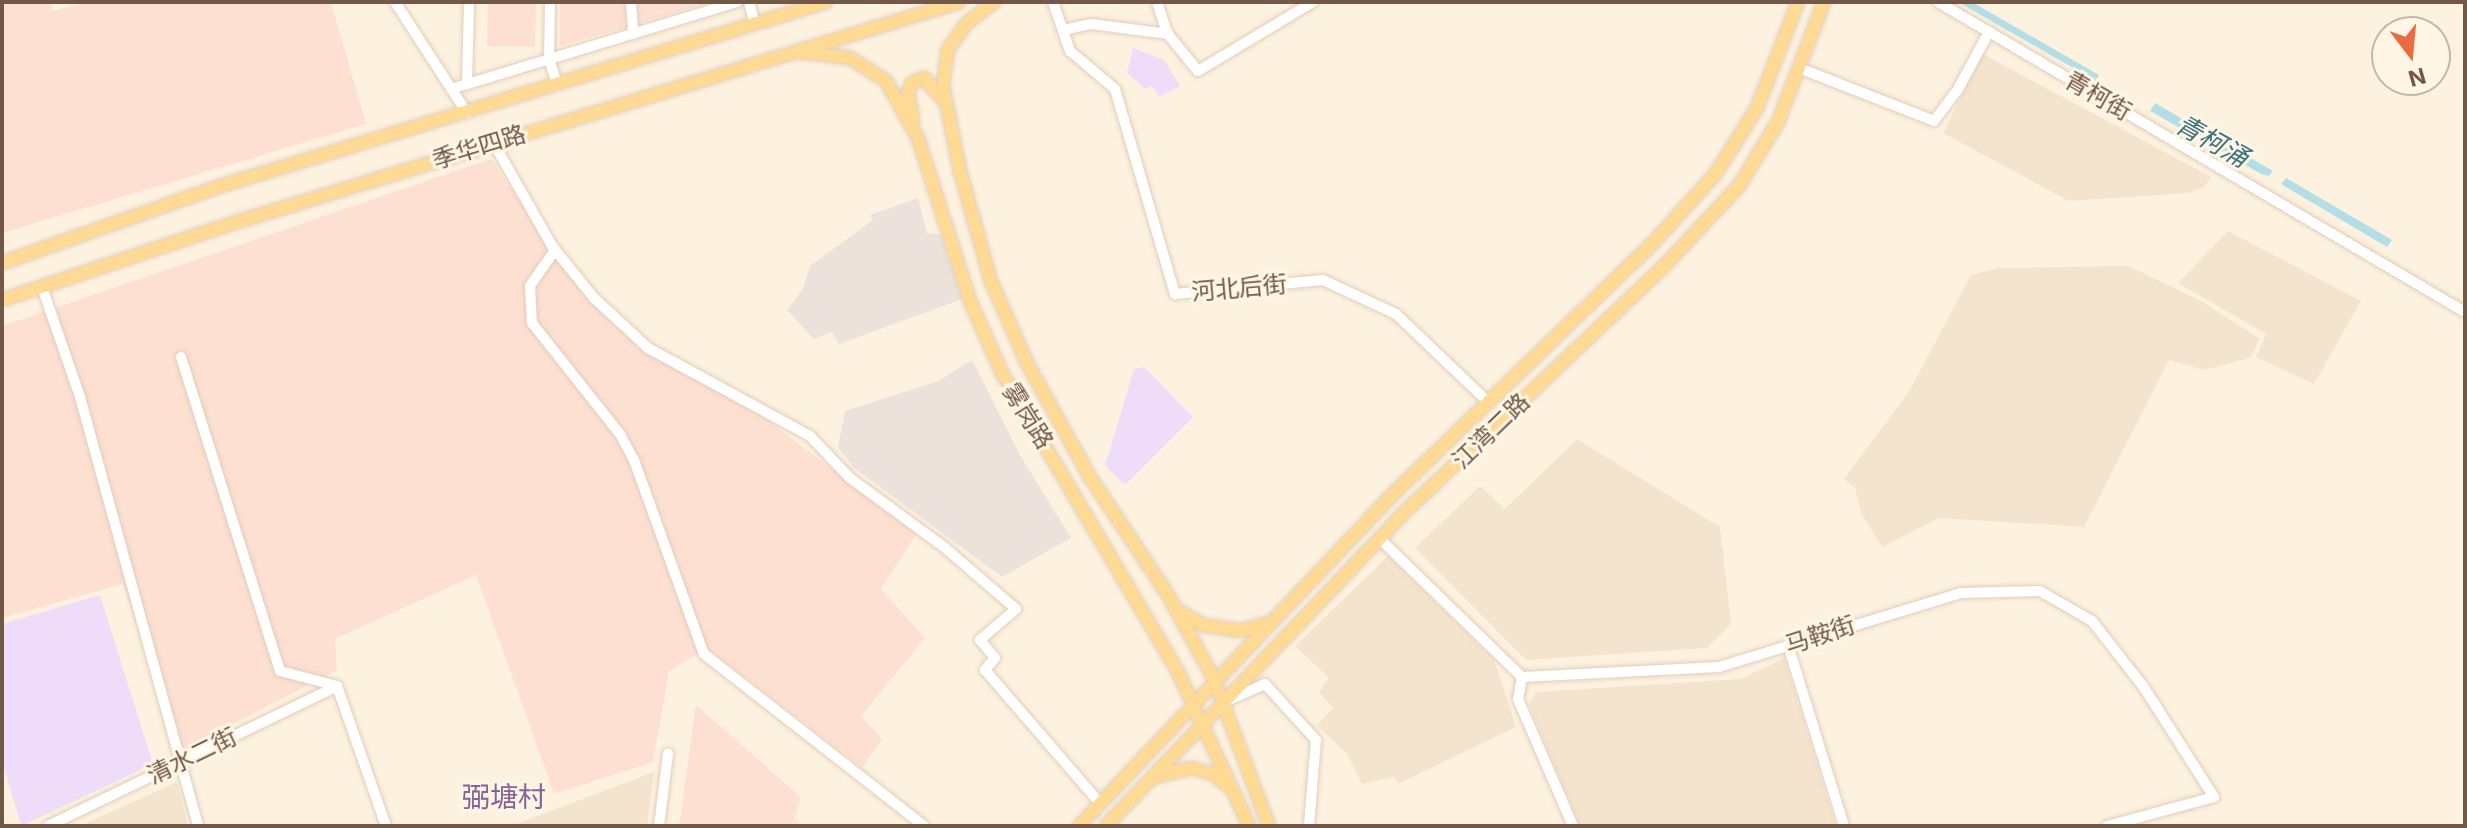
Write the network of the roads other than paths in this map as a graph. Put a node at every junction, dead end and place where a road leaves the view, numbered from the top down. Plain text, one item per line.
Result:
1 (395, 2) edge
2 (469, 2) edge
3 (550, 2) edge
4 (631, 2) edge
5 (737, 2) edge
6 (749, 2) edge
7 (825, 2) edge
8 (959, 2) edge
9 (994, 2) edge
10 (1053, 2) edge
11 (1157, 2) edge
12 (1313, 2) edge
13 (1798, 2) edge
14 (1824, 2) edge
15 (1938, 2) edge
16 (755, 24) junction
17 (1063, 30) junction
18 (1989, 32) junction
19 (633, 34) junction
20 (1168, 34) junction
21 (792, 51) junction
22 (549, 59) junction
23 (1799, 68) junction
24 (557, 83) junction
25 (467, 84) junction
26 (451, 89) junction
27 (467, 113) junction
28 (949, 113) junction
29 (915, 134) junction
30 (493, 142) junction
31 (555, 250) junction
32 (2, 263) edge
33 (42, 287) junction
34 (2, 300) edge
35 (2465, 312) edge
36 (181, 357) dead end
37 (1488, 402) junction
38 (1380, 539) junction
39 (1175, 609) junction
40 (1268, 623) junction
41 (1788, 645) junction
42 (1522, 677) junction
43 (1214, 679) junction
44 (337, 686) junction
45 (1224, 702) junction
46 (1190, 705) junction
47 (1199, 727) junction
48 (668, 754) dead end
49 (181, 760) junction
50 (1145, 783) junction
51 (1233, 793) junction
52 (1100, 803) junction
53 (48, 826) edge
54 (198, 826) edge
55 (386, 826) edge
56 (659, 826) edge
57 (924, 826) edge
58 (1079, 826) edge
59 (1106, 826) edge
60 (1249, 826) edge
61 (1269, 826) edge
62 (1309, 826) edge
63 (1573, 826) edge
64 (1844, 826) edge
65 (2107, 826) edge

1 - 26 street
2 - 25 street
3 - 22 street
4 - 19 street
5 - 19 street
6 - 16 street
7 - 16 main road, 季华四路
8 - 21 main road, 季华四路
9 - 28 main road, 雾岗路
10 - 17 street, 河北后街
11 - 20 street
12 - 20 street
13 - 37 main road, 江湾二路
14 - 23 main road, 江湾二路
15 - 18 street, 青柯街
16 - 24 main road, 季华四路
17 - 20 street
17 - 37 street, 河北后街
18 - 23 street
18 - 35 street, 青柯街
19 - 22 street
21 - 29 main road, 雾岗路
21 - 30 main road, 季华四路
22 - 24 street
22 - 25 street
23 - 38 main road, 江湾二路
24 - 27 main road, 季华四路
25 - 26 street
26 - 27 street
27 - 32 main road, 季华四路
28 - 29 main road
28 - 39 main road, 雾岗路
29 - 46 main road, 雾岗路
30 - 31 street
30 - 33 main road, 季华四路
31 - 52 street
31 - 57 street
33 - 34 main road, 季华四路
33 - 49 street
36 - 44 street
37 - 40 main road, 江湾二路
38 - 42 street
38 - 45 main road, 江湾二路
39 - 40 main road
39 - 43 main road, 雾岗路
40 - 43 main road, 江湾二路
41 - 42 street, 马鞍街
41 - 64 street
41 - 65 street, 马鞍街
42 - 63 street
43 - 45 main road, 雾岗路
43 - 46 main road, 江湾二路
44 - 49 street, 清水二街
44 - 55 street
45 - 47 main road, 江湾二路
45 - 61 main road, 雾岗路
45 - 62 street
46 - 47 main road, 雾岗路
46 - 52 main road, 江湾二路
47 - 50 main road, 江湾二路
47 - 51 main road, 雾岗路
48 - 56 street
49 - 53 street, 清水二街
49 - 54 street
50 - 51 main road
50 - 59 main road, 江湾二路
51 - 60 main road, 雾岗路
52 - 58 main road, 江湾二路

